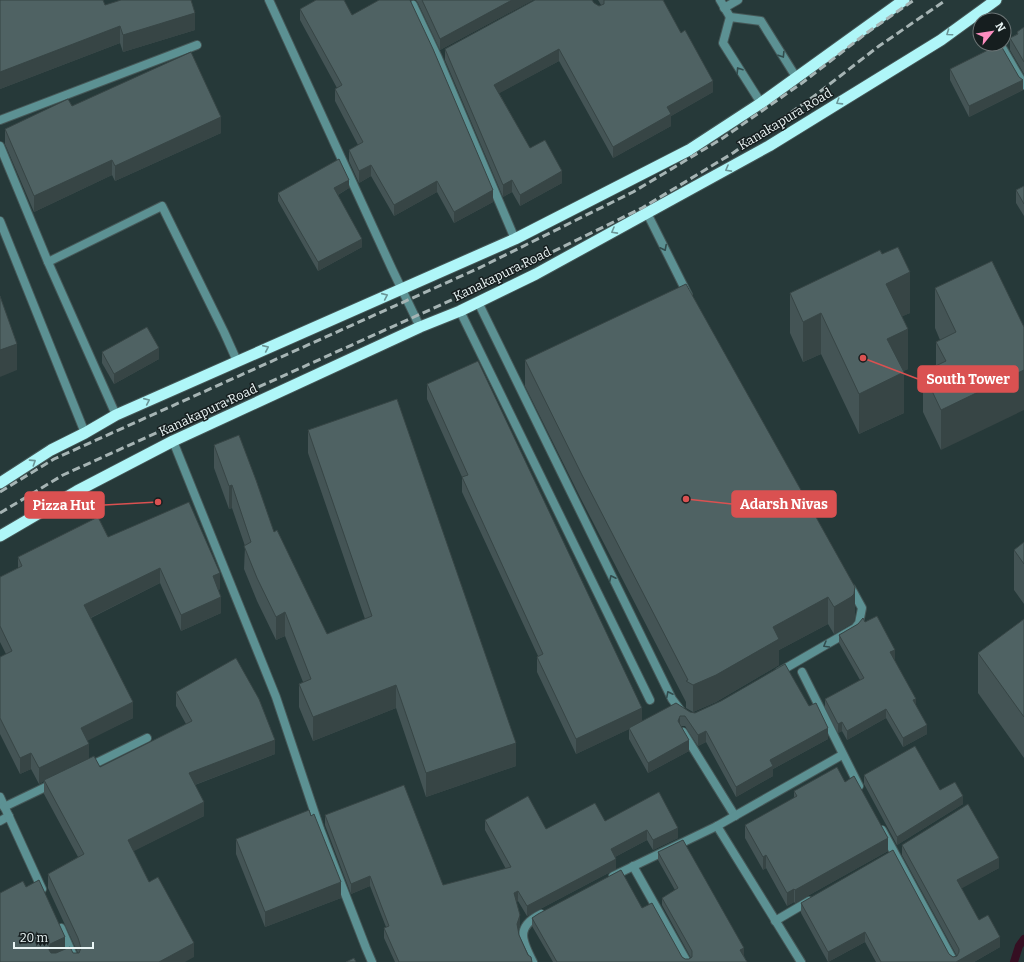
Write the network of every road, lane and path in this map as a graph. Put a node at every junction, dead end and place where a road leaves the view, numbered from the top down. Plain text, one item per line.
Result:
1 (269, 0) edge
2 (720, 0) edge
3 (738, 0) edge
4 (904, 0) edge
5 (996, 0) edge
6 (413, 6) edge
7 (724, 8) junction
8 (987, 12) edge
9 (730, 17) junction
10 (972, 23) edge
11 (197, 46) dead end
12 (1005, 52) edge
13 (796, 77) junction
14 (1024, 85) edge
15 (761, 103) junction
16 (0, 120) edge
17 (0, 146) edge
18 (647, 213) junction
19 (0, 221) edge
20 (515, 239) junction
21 (48, 262) junction
22 (401, 289) junction
23 (690, 299) edge
24 (478, 302) junction
25 (460, 311) junction
26 (420, 327) junction
27 (237, 361) junction
28 (116, 415) junction
29 (85, 433) junction
30 (173, 441) junction
31 (0, 483) edge
32 (0, 536) edge
33 (846, 580) edge
34 (802, 672) dead end
35 (773, 675) edge
36 (650, 700) dead end
37 (687, 715) edge
38 (683, 731) edge
39 (148, 738) dead end
40 (842, 755) junction
41 (83, 769) edge
42 (62, 779) edge
43 (861, 790) edge
44 (0, 797) edge
45 (4, 807) junction
46 (9, 816) junction
47 (735, 816) junction
48 (0, 821) edge
49 (880, 825) edge
50 (717, 826) junction
51 (633, 866) junction
52 (605, 880) edge
53 (46, 896) edge
54 (815, 898) edge
55 (549, 909) edge
56 (56, 918) edge
57 (775, 921) junction
58 (76, 962) edge
59 (372, 962) edge
60 (533, 962) edge
61 (687, 962) edge
62 (801, 962) edge
63 (954, 962) edge

1 - 22 street
2 - 7 street
3 - 7 street
4 - 13 highway, Kanakapura Road
5 - 8 highway, Kanakapura Road
6 - 20 street
7 - 9 street
9 -> 13 street
15 -> 9 street
10 -> 18 highway, Kanakapura Road
11 - 16 street
12 - 14 street
13 - 15 highway, Kanakapura Road
15 - 20 highway, Kanakapura Road
17 - 21 street
18 -> 23 street
18 -> 24 highway, Kanakapura Road
19 - 29 street
20 - 22 highway, Kanakapura Road
21 - 27 street
21 - 28 street
22 - 26 street
27 -> 22 highway, Kanakapura Road
24 - 25 highway, Kanakapura Road
37 -> 24 street
25 - 26 highway, Kanakapura Road
25 - 36 street
26 - 30 highway, Kanakapura Road
28 -> 27 highway, Kanakapura Road
28 - 29 highway, Kanakapura Road
31 -> 29 highway, Kanakapura Road
30 - 32 highway, Kanakapura Road
30 - 59 street
33 -> 35 street
34 - 40 street
38 - 47 street
39 - 41 street
40 - 43 street
40 - 47 street
42 - 45 street
44 - 45 street
45 - 46 street
46 - 48 street
46 - 53 street
47 - 50 street
49 - 63 street
50 - 51 street
50 - 57 street
51 - 52 street
51 - 61 street
54 - 57 street
55 - 60 street
56 - 58 street
57 - 62 street

